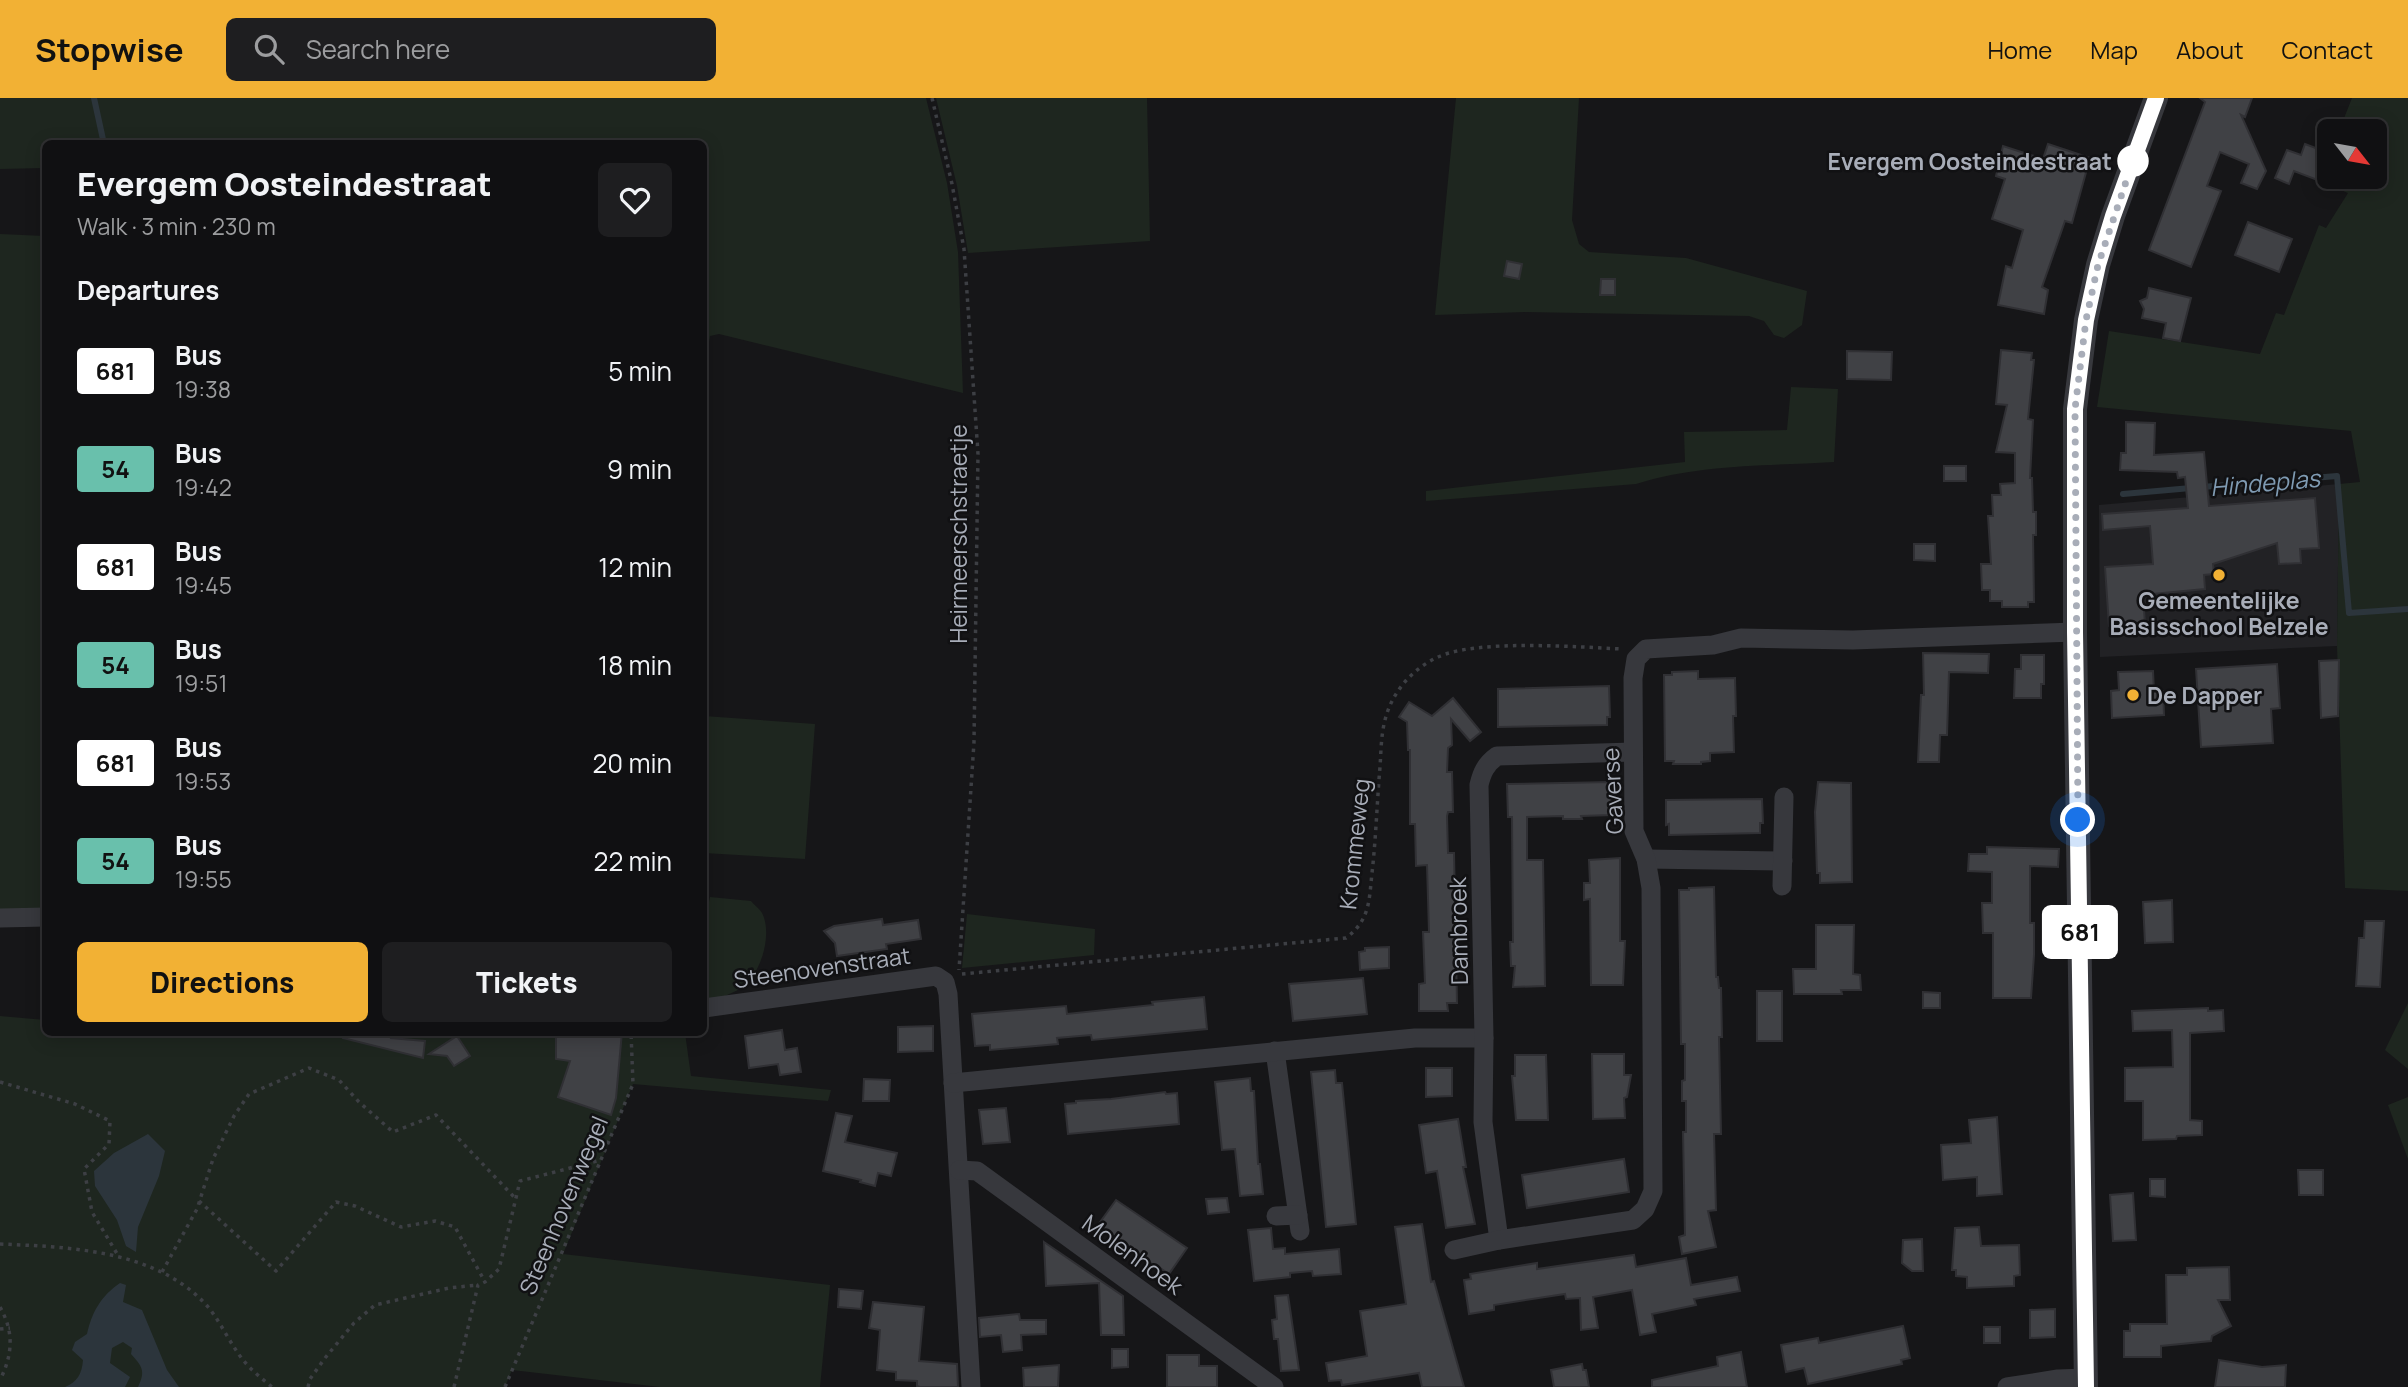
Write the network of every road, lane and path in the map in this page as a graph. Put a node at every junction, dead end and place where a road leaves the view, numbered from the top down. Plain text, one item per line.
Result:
1 (932, 98) edge
2 (2156, 98) edge
3 (2075, 632) junction
4 (1646, 649) junction
5 (1633, 752) junction
6 (1784, 797) dead end
7 (1646, 859) junction
8 (1783, 860) junction
9 (1783, 886) dead end
10 (42, 917) edge
11 (0, 918) edge
12 (952, 978) junction
13 (707, 1008) edge
14 (631, 1036) edge
15 (1484, 1038) junction
16 (1275, 1051) junction
17 (0, 1082) edge
18 (953, 1083) junction
19 (601, 1160) junction
20 (959, 1171) junction
21 (516, 1199) junction
22 (199, 1201) junction
23 (1276, 1216) dead end
24 (1499, 1240) junction
25 (0, 1244) edge
26 (1454, 1250) dead end
27 (119, 1257) junction
28 (163, 1272) junction
29 (485, 1282) junction
30 (478, 1284) junction
31 (0, 1307) edge
32 (10, 1328) junction
33 (0, 1329) edge
34 (0, 1380) edge
35 (2086, 1383) edge
36 (272, 1387) edge
37 (308, 1387) edge
38 (454, 1387) edge
39 (505, 1387) edge
40 (971, 1387) edge
41 (1274, 1387) edge
42 (2007, 1387) edge

1 - 12 path, Heirmeerschstraetje
2 - 3 street
3 - 4 street
3 - 35 street
4 - 5 street, Gaverse
4 - 12 path, Krommeweg
5 - 7 street, Gaverse
5 - 15 street, Dambroek
6 - 8 street
7 - 8 street
7 - 24 street, Gaverse
8 - 9 street
10 - 11 street
12 - 13 street, Steenovenstraat
12 - 18 street
14 - 19 path, Steenhovenwegel
15 - 16 street
15 - 24 street
16 - 18 street
16 - 23 street
17 - 27 path
18 - 20 street
19 - 21 path
19 - 39 path, Steenhovenwegel
20 - 40 street
20 - 41 street, Molenhoek
21 - 22 path
21 - 29 path
22 - 28 path
22 - 29 path
24 - 26 street, Gaverse
25 - 27 path
27 - 28 path
28 - 36 path
29 - 30 path
30 - 37 path
30 - 38 path
31 - 32 path
32 - 33 path
32 - 34 path
35 - 42 street

